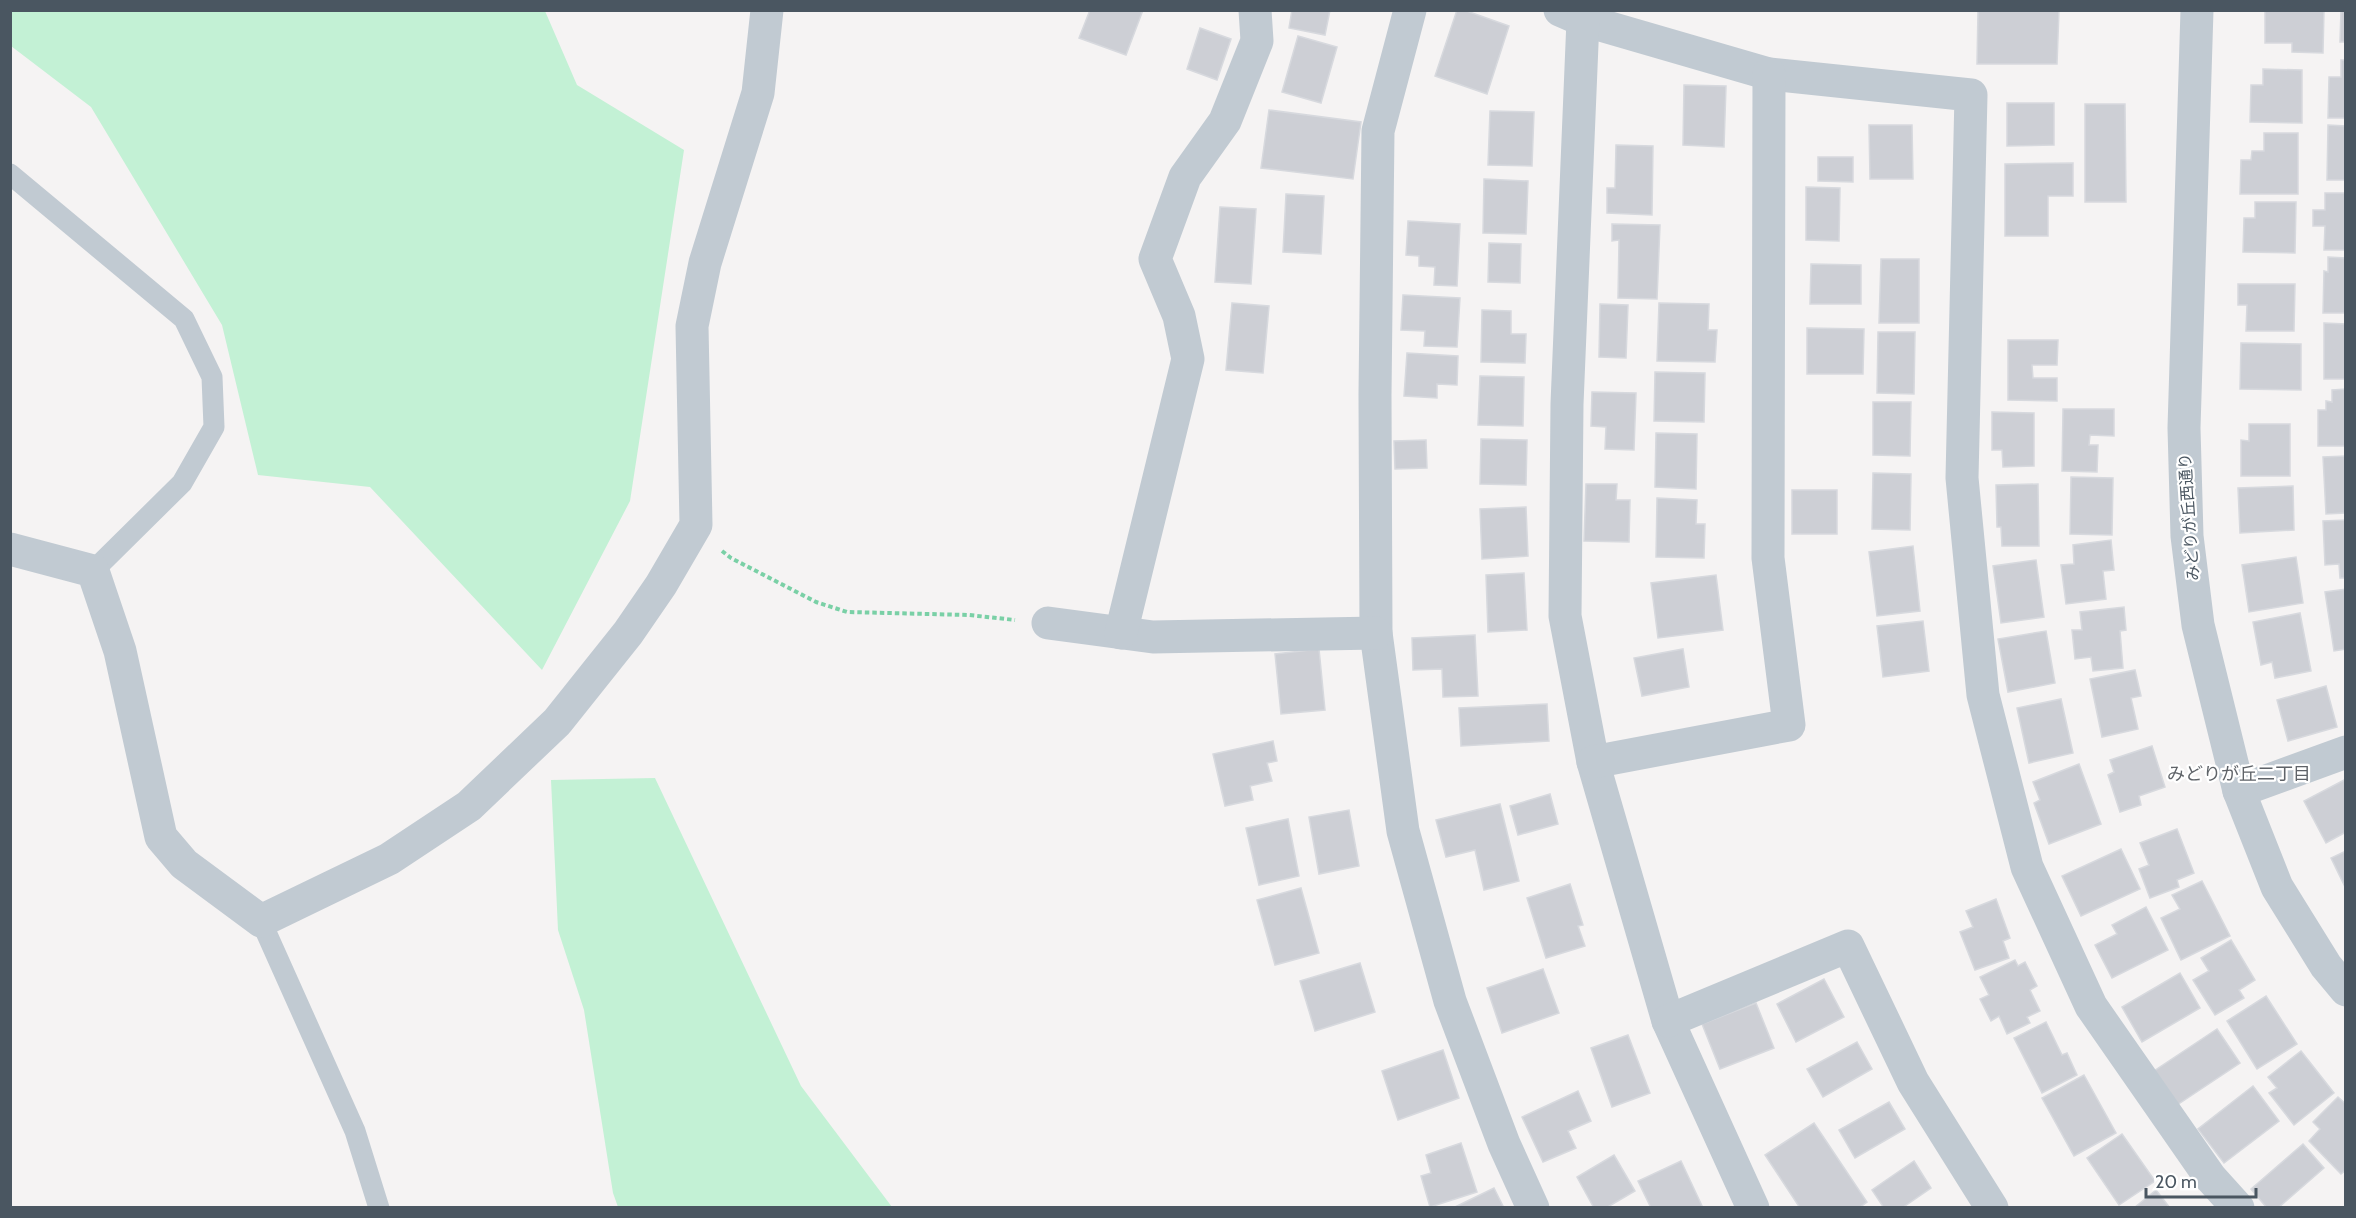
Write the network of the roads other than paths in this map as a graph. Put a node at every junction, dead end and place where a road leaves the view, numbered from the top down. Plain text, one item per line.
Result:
1 (767, 10) edge
2 (1255, 10) edge
3 (1410, 10) edge
4 (2197, 10) edge
5 (1576, 14) edge
6 (1769, 74) junction
7 (10, 174) edge
8 (10, 549) edge
9 (93, 571) junction
10 (1048, 623) road end
11 (1121, 633) junction
12 (1376, 633) junction
13 (2346, 752) edge
14 (1593, 762) junction
15 (2239, 791) junction
16 (261, 921) junction
17 (2346, 990) edge
18 (1668, 1021) junction
19 (379, 1208) edge
20 (1533, 1208) edge
21 (1753, 1208) edge
22 (1992, 1208) edge
23 (2238, 1208) edge

1 - 16 street
2 - 11 street
3 - 12 street
4 - 15 street, みどりが丘西通り
5 - 6 street
5 - 14 street
6 - 14 street
6 - 23 street
7 - 9 lane
8 - 9 street
9 - 16 street
10 - 11 street
11 - 12 street
12 - 20 street
13 - 15 street
14 - 18 street
15 - 17 street, みどりが丘西通り
16 - 19 lane
18 - 21 street
18 - 22 street

